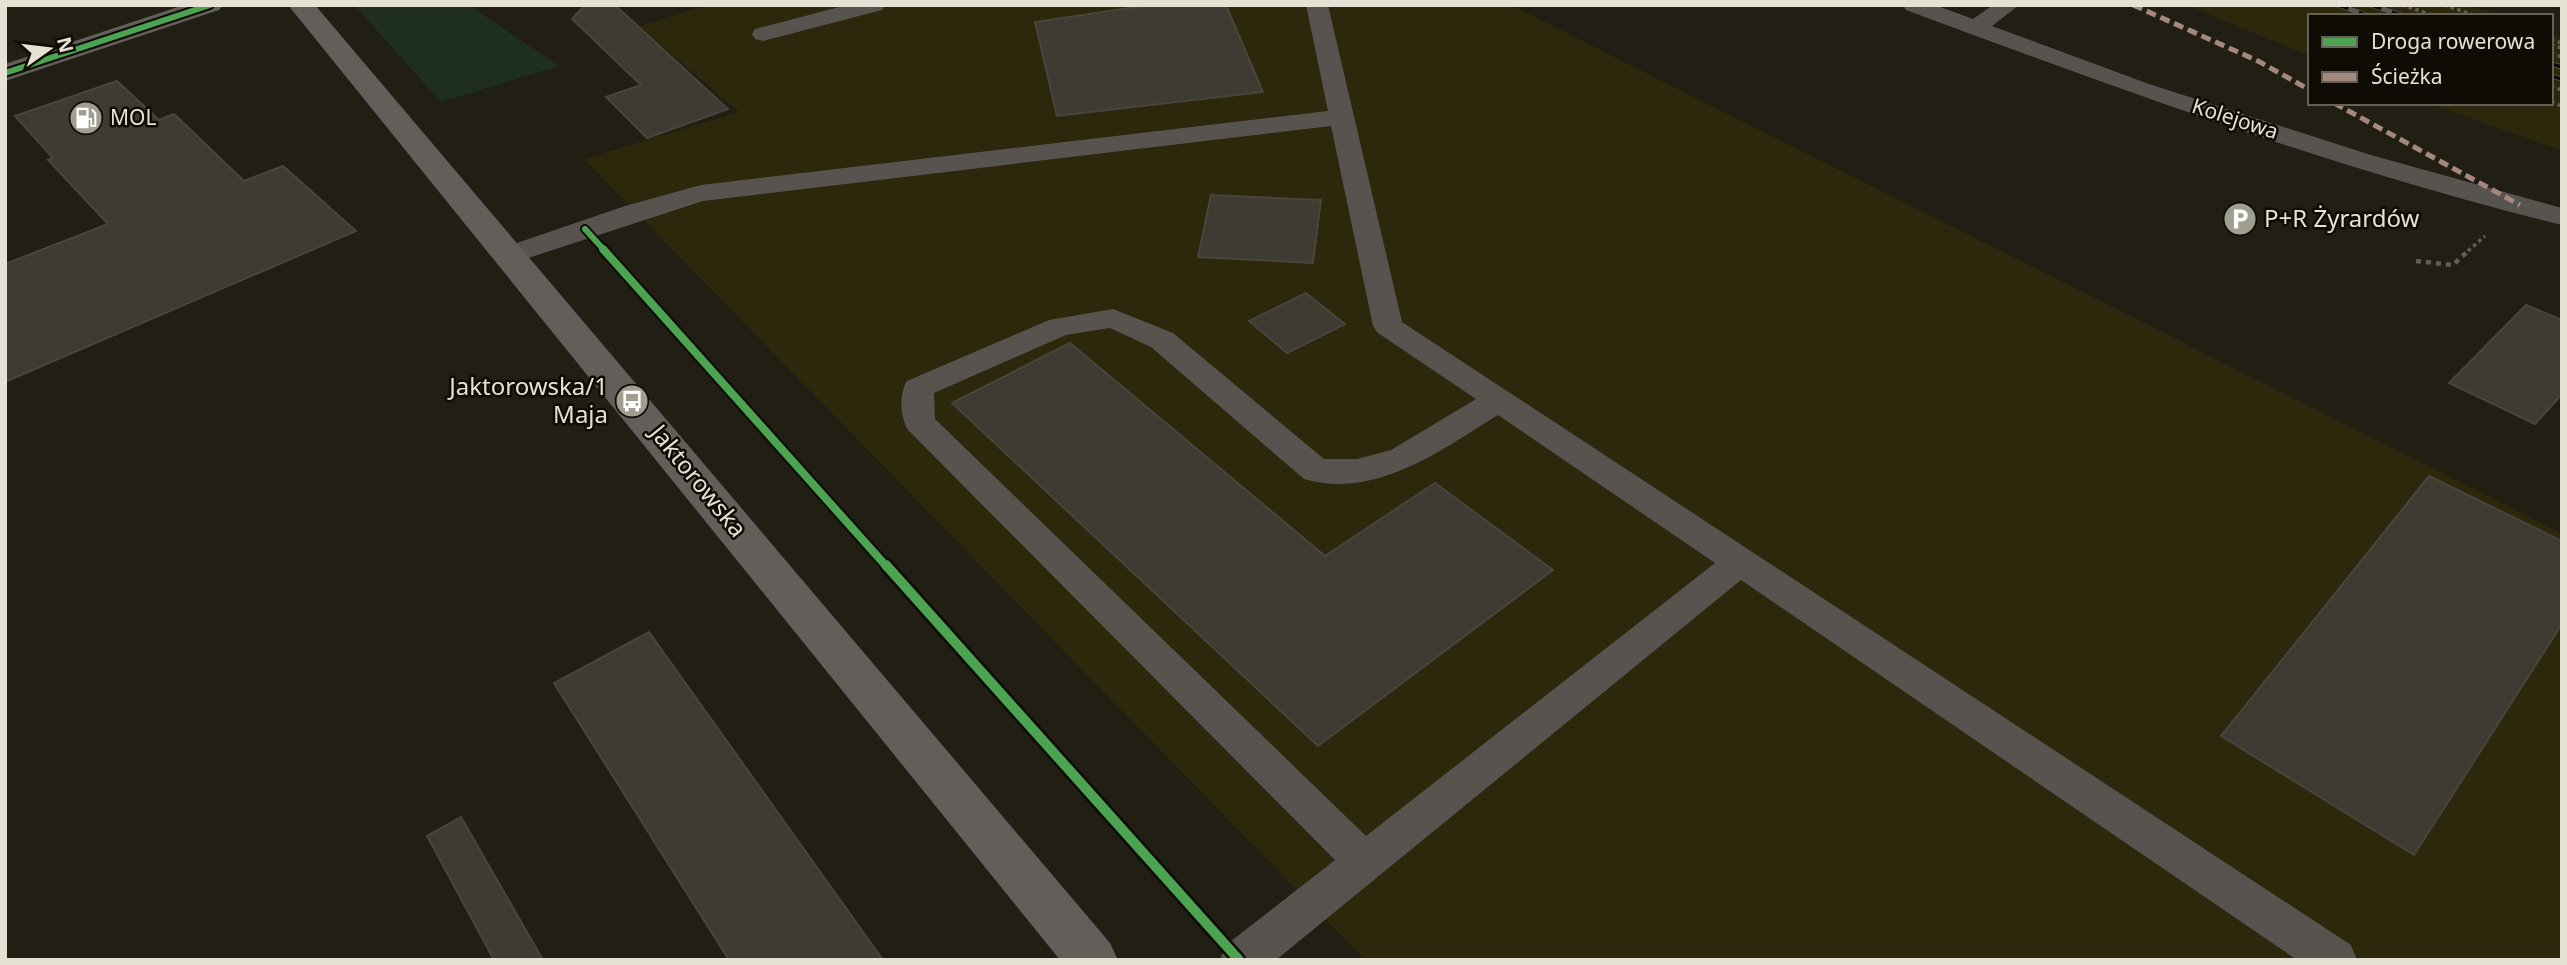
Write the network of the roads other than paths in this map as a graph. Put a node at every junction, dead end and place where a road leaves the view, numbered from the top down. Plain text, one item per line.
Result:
1 (210, 5) edge
2 (301, 5) edge
3 (874, 5) edge
4 (1317, 5) edge
5 (1914, 5) edge
6 (2008, 5) edge
7 (1975, 28) junction
8 (763, 34) dead end
9 (5, 73) edge
10 (1341, 117) junction
11 (2562, 217) edge
12 (509, 255) junction
13 (1498, 400) junction
14 (1740, 562) junction
15 (1364, 861) junction
16 (1092, 960) edge
17 (1242, 960) edge
18 (2335, 960) edge

1 - 9 main road
2 - 12 main road, Jaktorowska
3 - 8 lane
4 - 10 lane
5 - 7 lane, Kolejowa
6 - 7 lane
7 - 11 lane, Kolejowa
10 - 12 lane
10 - 13 lane
12 - 16 main road, Jaktorowska
13 - 14 lane
13 - 15 lane
14 - 15 lane
14 - 18 lane
15 - 17 lane

